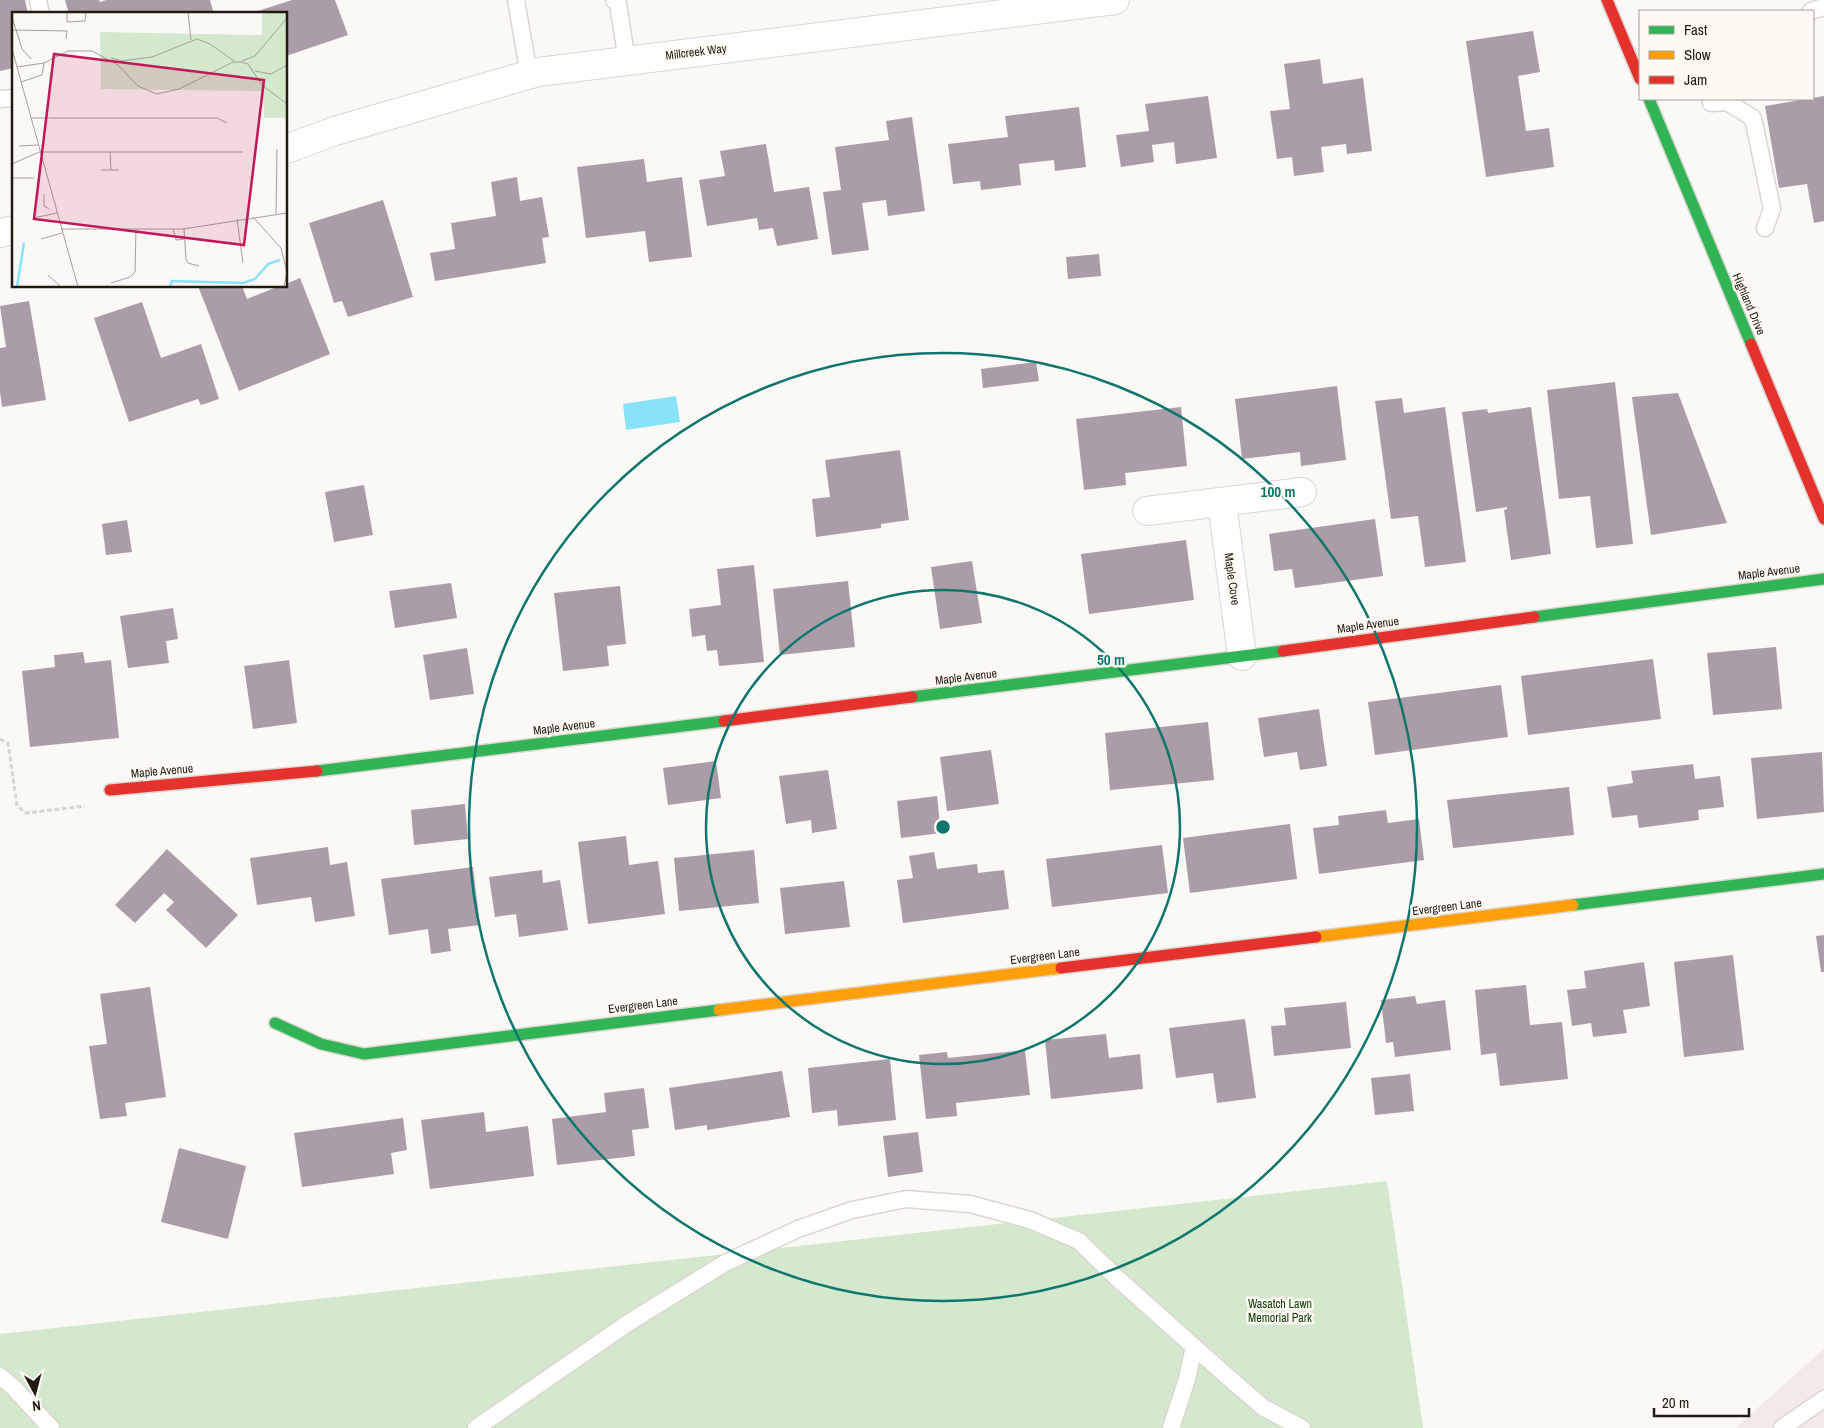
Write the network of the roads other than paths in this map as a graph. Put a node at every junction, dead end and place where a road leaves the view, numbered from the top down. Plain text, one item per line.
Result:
1 (516, 0) edge
2 (614, 0) edge
3 (1115, 0) edge
4 (1607, 0) edge
5 (940, 11) edge
6 (627, 61) junction
7 (1639, 74) edge
8 (529, 75) junction
9 (1649, 100) edge
10 (1710, 103) dead end
11 (288, 147) edge
12 (1765, 228) dead end
13 (1302, 492) dead end
14 (1222, 502) junction
15 (1148, 511) dead end
16 (1824, 519) edge
17 (1824, 579) edge
18 (1242, 656) junction
19 (110, 790) road end
20 (1824, 874) edge
21 (274, 1023) dead end
22 (1194, 1347) junction
23 (0, 1376) edge
24 (1824, 1399) edge
25 (51, 1428) edge
26 (476, 1428) edge
27 (1171, 1428) edge
28 (1302, 1428) edge
29 (1782, 1428) edge

1 - 8 lane
2 - 6 lane
3 - 5 street, Millcreek Way
4 - 7 street
5 - 6 street, Millcreek Way
6 - 8 street, Millcreek Way
8 - 11 street, Millcreek Way
9 - 16 street, Highland Drive
10 - 12 lane
13 - 14 street
14 - 15 street
14 - 18 street, Maple Cove
17 - 18 street, Maple Avenue
18 - 19 street, Maple Avenue
20 - 21 street, Evergreen Lane
22 - 26 lane
22 - 27 lane
22 - 28 lane
23 - 25 lane
24 - 29 lane

